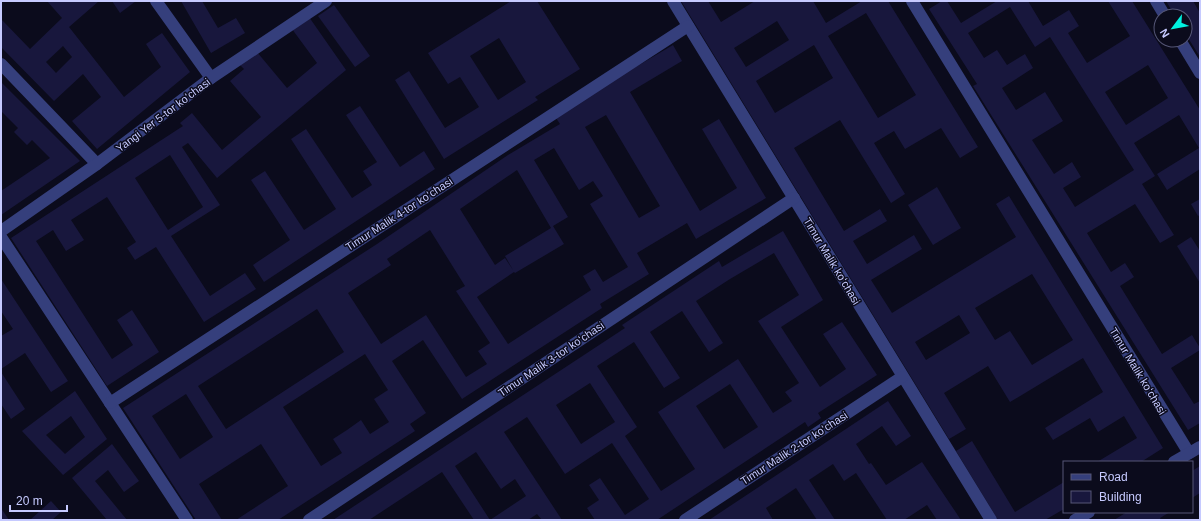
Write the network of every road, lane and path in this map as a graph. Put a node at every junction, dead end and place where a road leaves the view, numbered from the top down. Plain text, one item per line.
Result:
1 (156, 1) edge
2 (326, 1) edge
3 (673, 1) edge
4 (912, 1) edge
5 (688, 26) junction
6 (1185, 48) edge
7 (1, 64) edge
8 (1200, 73) edge
9 (211, 78) junction
10 (97, 164) junction
11 (794, 198) junction
12 (1, 231) edge
13 (1, 237) edge
14 (902, 376) junction
15 (110, 403) junction
16 (1200, 447) edge
17 (1189, 453) junction
18 (1176, 461) edge
19 (1087, 513) edge
20 (187, 520) edge
21 (309, 520) edge
22 (685, 520) edge
23 (991, 520) edge
24 (1075, 520) edge

1 - 9 street
2 - 9 street, Yangi Yer 5-tor koʻchasi
3 - 5 street, Timur Malik koʻchasi
4 - 17 street, Timur Malik koʻchasi
5 - 11 street, Timur Malik koʻchasi
5 - 15 street, Timur Malik 4-tor koʻchasi
6 - 8 street
7 - 10 street
9 - 10 street, Yangi Yer 5-tor koʻchasi
10 - 12 street, Yangi Yer 5-tor koʻchasi
11 - 14 street, Timur Malik koʻchasi
11 - 21 street, Timur Malik 3-tor koʻchasi
13 - 15 street
14 - 22 street, Timur Malik 2-tor koʻchasi
14 - 23 street, Timur Malik koʻchasi
15 - 20 street
16 - 17 street
17 - 18 street
19 - 24 street

